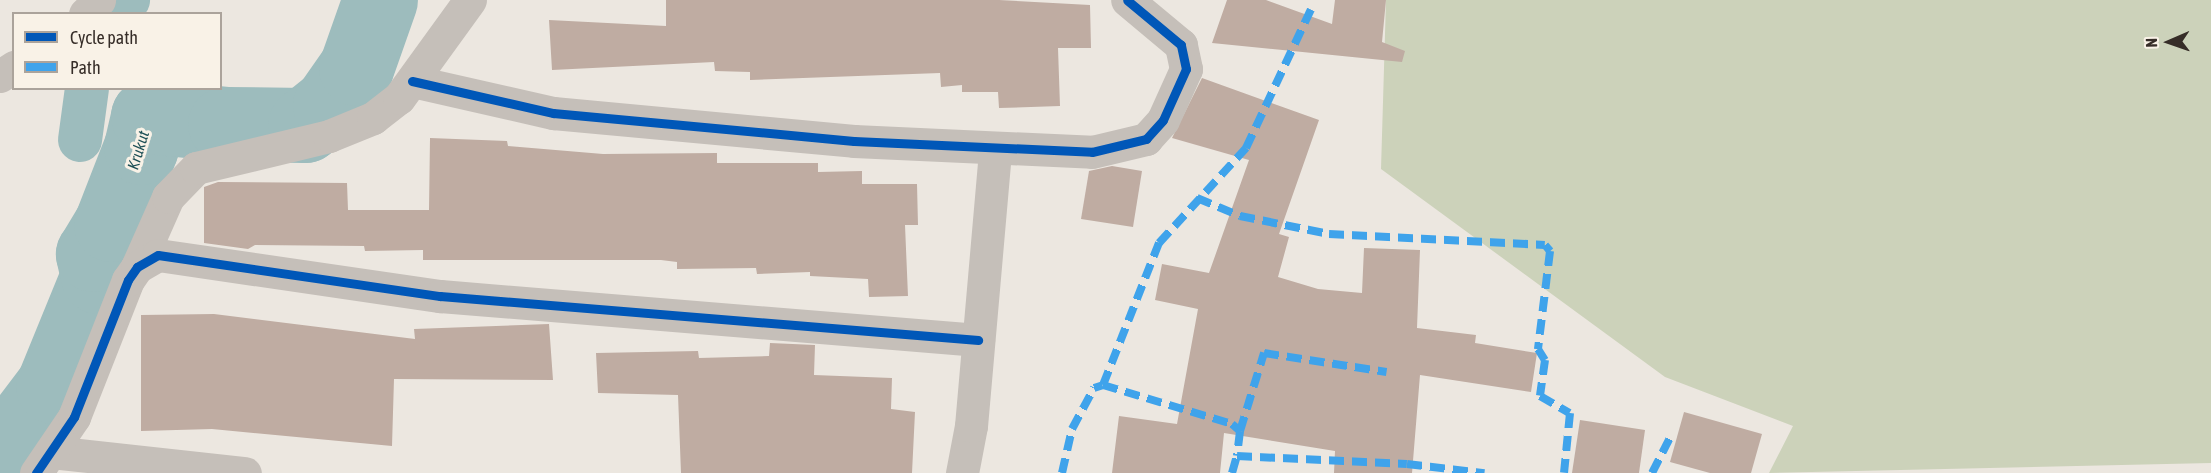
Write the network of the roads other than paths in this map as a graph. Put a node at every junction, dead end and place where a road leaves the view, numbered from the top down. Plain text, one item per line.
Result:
1 (99, 0) edge
2 (470, 0) edge
3 (1126, 0) edge
4 (87, 12) edge
5 (412, 81) junction
6 (995, 150) junction
7 (137, 267) junction
8 (978, 340) junction
9 (43, 463) edge
10 (244, 473) edge
11 (962, 473) edge

1 - 4 street
2 - 5 street
3 - 6 street
5 - 6 street
5 - 7 street
6 - 8 street
7 - 8 street
7 - 9 street
8 - 11 street
9 - 10 street

